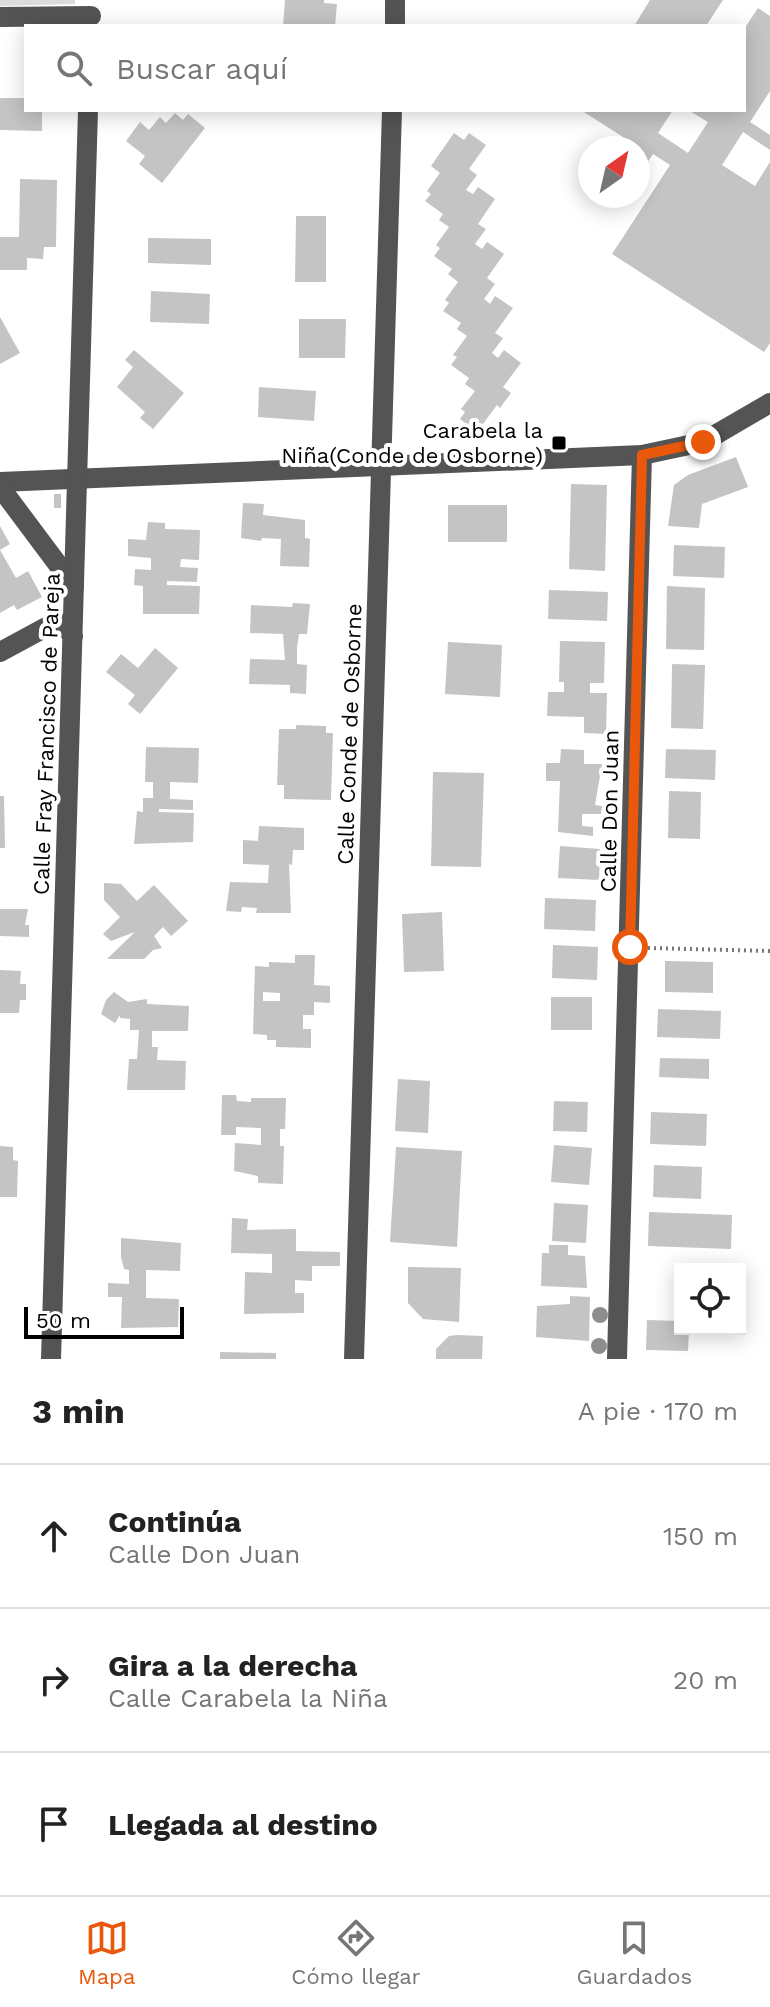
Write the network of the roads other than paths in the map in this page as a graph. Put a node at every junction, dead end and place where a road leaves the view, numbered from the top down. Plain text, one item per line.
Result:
1 (395, 0) edge
2 (91, 14) edge
3 (0, 17) edge
4 (395, 24) edge
5 (88, 112) edge
6 (392, 112) edge
7 (770, 403) edge
8 (642, 455) junction
9 (381, 466) junction
10 (77, 478) junction
11 (0, 484) edge
12 (74, 586) junction
13 (73, 636) junction
14 (0, 652) edge
15 (51, 1359) edge
16 (354, 1359) edge
17 (617, 1359) edge

1 - 4 street
2 - 3 street
5 - 10 street, Calle Fray Francisco de Pareja
6 - 9 street, Calle Conde de Osborne
7 - 8 street
8 - 9 street
8 - 17 street, Calle Don Juan
9 - 10 street
9 - 16 street, Calle Conde de Osborne
10 - 11 street
10 - 12 street, Calle Fray Francisco de Pareja
11 - 12 street
12 - 13 street, Calle Fray Francisco de Pareja
13 - 14 street
13 - 15 street, Calle Fray Francisco de Pareja

